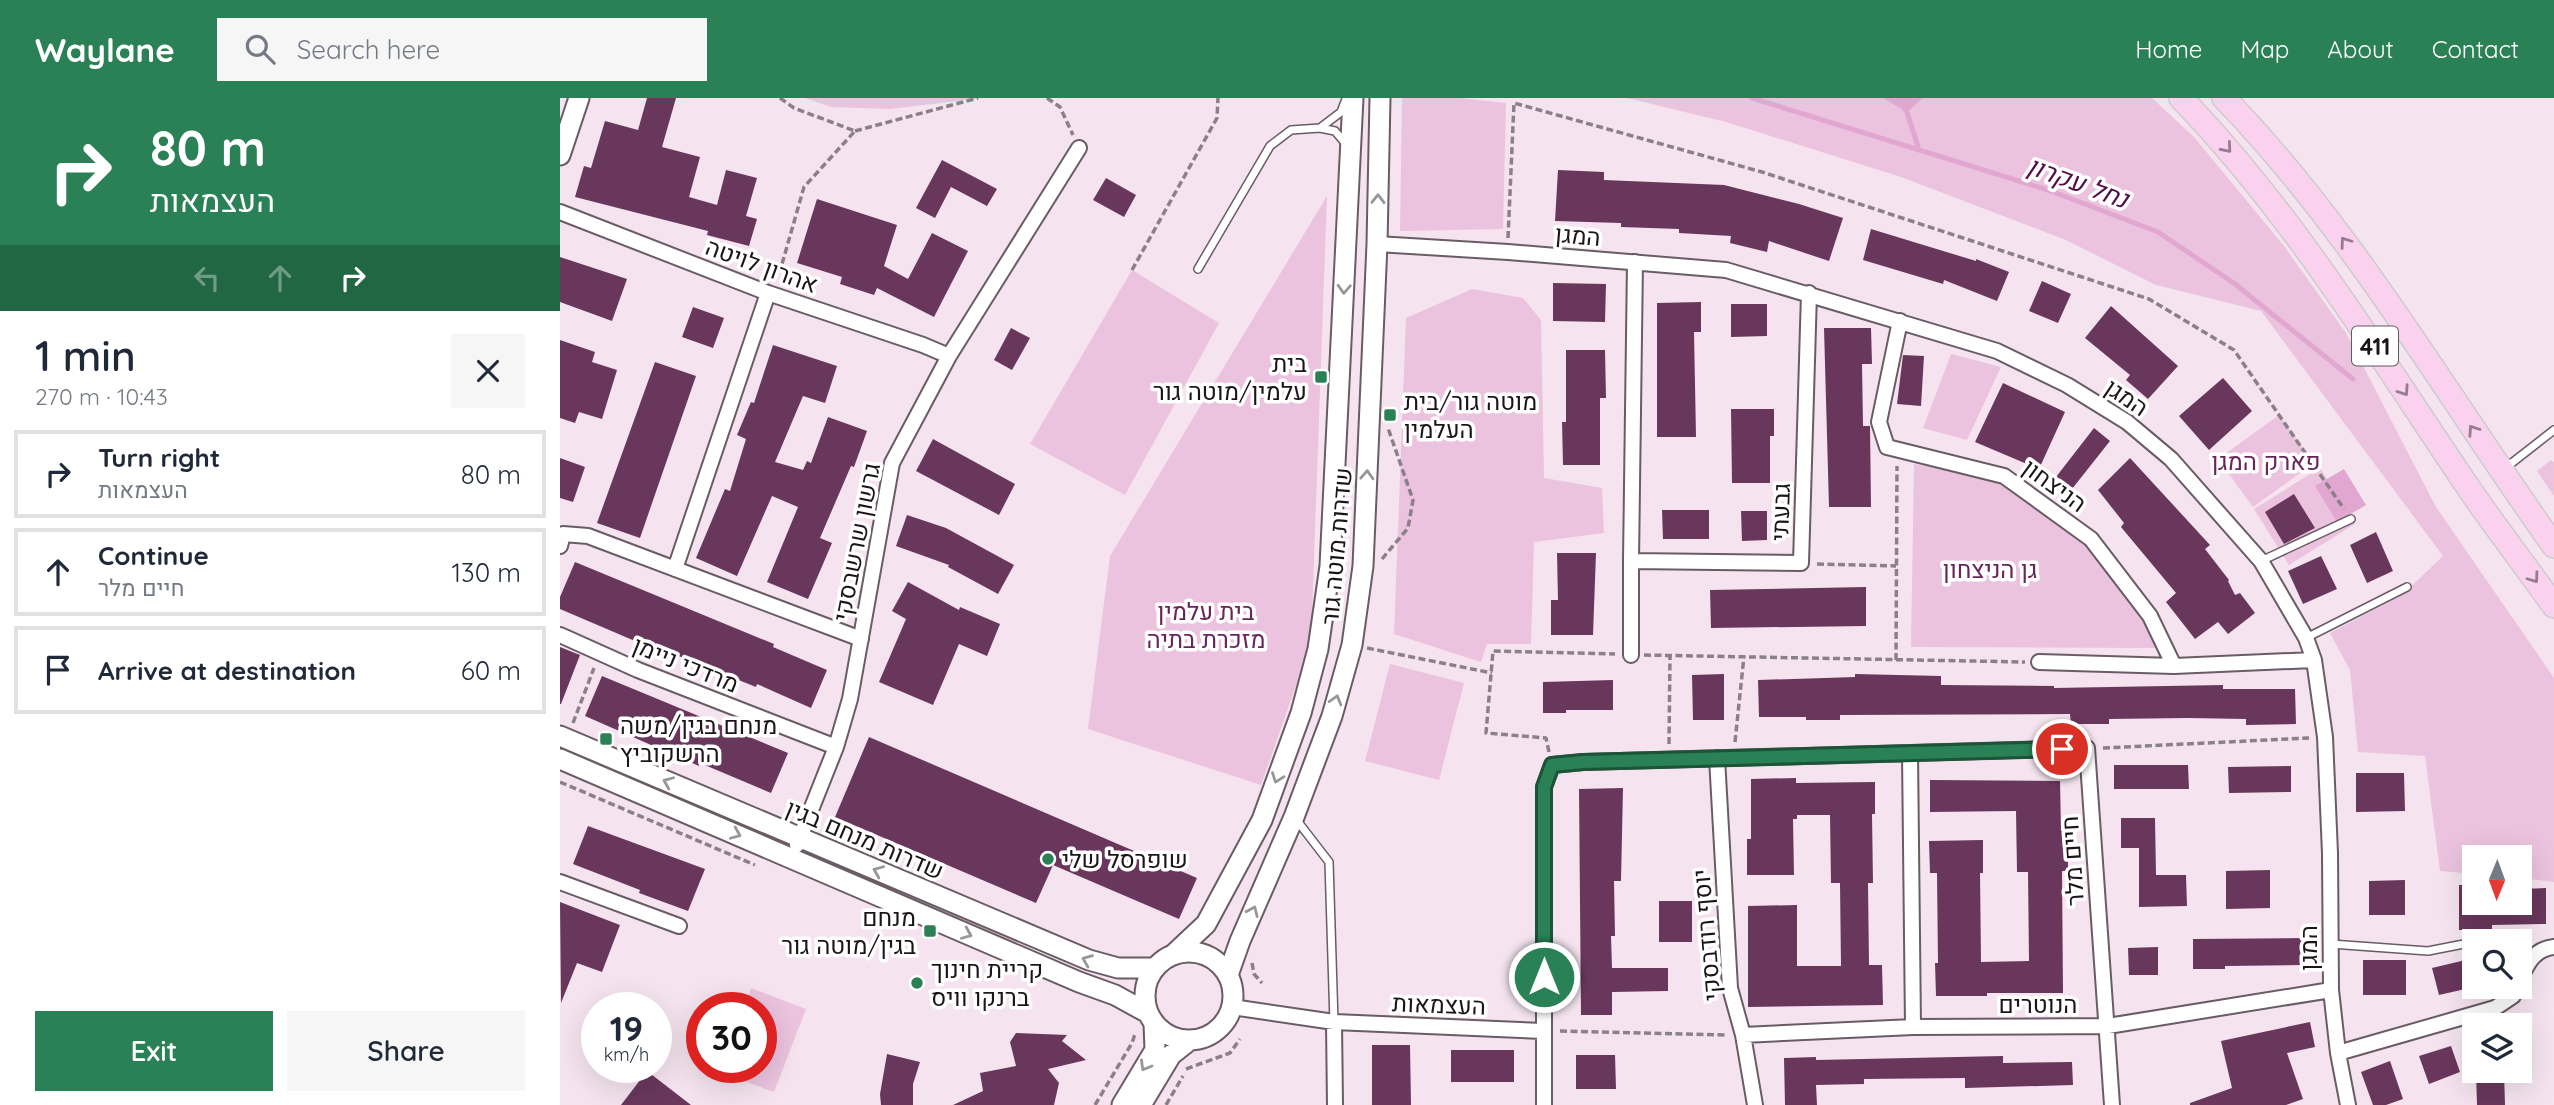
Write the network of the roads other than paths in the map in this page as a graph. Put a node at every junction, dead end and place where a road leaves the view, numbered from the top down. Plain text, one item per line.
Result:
1 (579, 98) edge
2 (1346, 98) edge
3 (1353, 98) edge
4 (1380, 98) edge
5 (2181, 98) edge
6 (2224, 98) edge
7 (1320, 128) junction
8 (1079, 148) road end
9 (1352, 153) junction
10 (560, 155) edge
11 (560, 212) edge
12 (1377, 244) junction
13 (1635, 262) junction
14 (1198, 269) dead end
15 (768, 293) junction
16 (1809, 293) junction
17 (1900, 321) junction
18 (949, 356) junction
19 (2554, 430) edge
20 (2500, 471) junction
21 (2351, 519) road end
22 (560, 546) edge
23 (2554, 546) edge
24 (1631, 561) junction
25 (2261, 561) junction
26 (675, 569) junction
27 (2407, 587) dead end
28 (2554, 606) edge
29 (560, 635) edge
30 (2306, 638) junction
31 (861, 639) junction
32 (1631, 654) road end
33 (2314, 660) junction
34 (2039, 662) road end
35 (2174, 666) junction
36 (563, 738) edge
37 (836, 747) junction
38 (1910, 753) junction
39 (1717, 758) junction
40 (560, 759) edge
41 (1294, 817) junction
42 (800, 838) junction
43 (792, 858) junction
44 (560, 882) edge
45 (679, 926) dead end
46 (2331, 944) junction
47 (2462, 945) edge
48 (2554, 947) edge
49 (1172, 955) junction
50 (2532, 958) edge
51 (1154, 968) junction
52 (1228, 975) junction
53 (2331, 990) junction
54 (2508, 999) edge
55 (1232, 1007) junction
56 (1146, 1022) junction
57 (1334, 1022) junction
58 (2108, 1026) junction
59 (1913, 1027) junction
60 (1544, 1031) junction
61 (1743, 1035) junction
62 (1190, 1041) junction
63 (2338, 1053) junction
64 (1122, 1105) edge
65 (1141, 1105) edge
66 (1335, 1105) edge
67 (1544, 1105) edge
68 (1755, 1105) edge
69 (2112, 1105) edge
70 (2348, 1105) edge

1 - 10 street
2 - 7 lane
3 - 9 street, שדרות מוטה גור
12 -> 4 street, שדרות מוטה גור
5 -> 28 main road, 411
20 -> 6 main road, 411
7 - 9 lane
7 - 14 lane
8 - 18 street, גרשון שרשבסקי
9 -> 49 street, שדרות מוטה גור
11 - 15 street, אהרון לויטה
12 - 13 street, המגן
41 -> 12 street, שדרות מוטה גור
13 - 16 street, המגן
13 - 24 street
15 - 18 street, אהרון לויטה
15 - 26 street
16 - 17 street, המגן
16 - 24 street, גבעתי
17 - 25 street, המגן
17 - 35 street, הניצחון
18 - 31 street, גרשון שרשבסקי
19 - 20 lane
20 - 23 main road, 411
21 - 25 lane
22 - 26 street
24 - 32 street
25 - 30 street, המגן
26 - 31 street
27 - 30 lane
29 - 37 street, מרדכי ניימן
30 - 33 street, המגן
31 - 37 street, גרשון שרשבסקי
33 - 35 street
33 - 46 street, המגן
34 - 35 street
42 -> 36 street, שדרות מנחם בגין
37 - 42 street, גרשון שרשבסקי
38 - 39 street
38 - 58 street, חיים מלר
38 - 59 street
39 - 60 street
39 - 61 street, יוסף רודבסקי
40 -> 43 street, שדרות מנחם בגין
52 -> 41 street, שדרות מוטה גור
41 - 57 lane
42 - 43 street, גרשון שרשבסקי
51 -> 42 street, שדרות מנחם בגין
43 -> 56 street, שדרות מנחם בגין
44 - 45 street
46 - 47 lane
46 - 53 street, המגן
48 - 50 street
49 - 51 street
49 - 52 street
51 - 56 street
52 - 55 street
53 - 58 street, הנוטרים
53 - 63 street, המגן
54 - 63 street
55 - 57 street, העצמאות
55 - 62 street
56 - 62 street
56 -> 64 street
57 - 60 street, העצמאות
57 - 66 street
58 - 59 street, הנוטרים
58 - 69 street, חיים מלר
59 - 61 street, הנוטרים
60 - 67 street
61 - 68 street, יוסף רודבסקי
62 - 65 street
63 - 70 street, המגן

